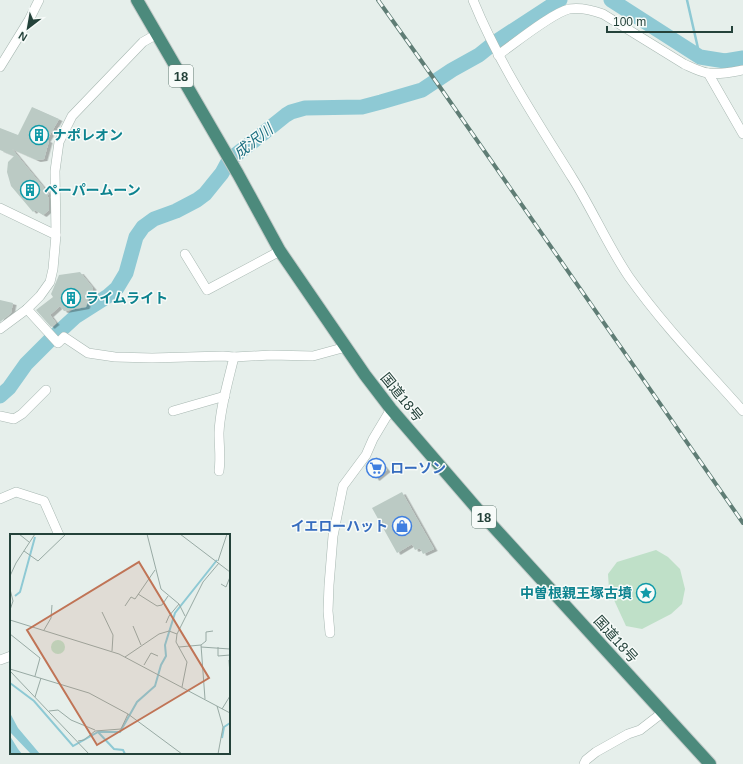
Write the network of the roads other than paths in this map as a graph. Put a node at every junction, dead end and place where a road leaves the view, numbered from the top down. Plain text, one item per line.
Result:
1 (39, 0) edge
2 (137, 0) edge
3 (472, 0) edge
4 (157, 34) junction
5 (498, 55) junction
6 (0, 67) edge
7 (743, 70) edge
8 (708, 74) junction
9 (743, 134) edge
10 (0, 208) edge
11 (56, 235) junction
12 (280, 251) junction
13 (185, 254) dead end
14 (27, 308) junction
15 (0, 329) edge
16 (346, 347) junction
17 (234, 357) junction
18 (46, 390) dead end
19 (225, 396) junction
20 (391, 410) junction
21 (173, 411) dead end
22 (743, 411) edge
23 (0, 416) edge
24 (219, 471) dead end
25 (0, 499) edge
26 (59, 534) edge
27 (330, 633) dead end
28 (10, 656) edge
29 (0, 660) edge
30 (662, 713) junction
31 (584, 764) edge
32 (710, 764) edge

1 - 6 street
2 - 4 highway, 国道18号 / 18
3 - 5 street
4 - 11 street
4 - 12 highway, 国道18号 / 18
5 - 8 street
5 - 22 street
7 - 8 street
8 - 9 street
10 - 11 street
11 - 14 street
12 - 13 street
12 - 16 highway, 国道18号 / 18
14 - 15 street
14 - 17 street
16 - 17 street
16 - 20 highway, 国道18号 / 18
17 - 19 street
18 - 23 street
19 - 21 street
19 - 24 street
20 - 27 street
20 - 30 highway, 国道18号 / 18
25 - 26 street
28 - 29 street
30 - 31 street
30 - 32 highway, 国道18号 / 18

